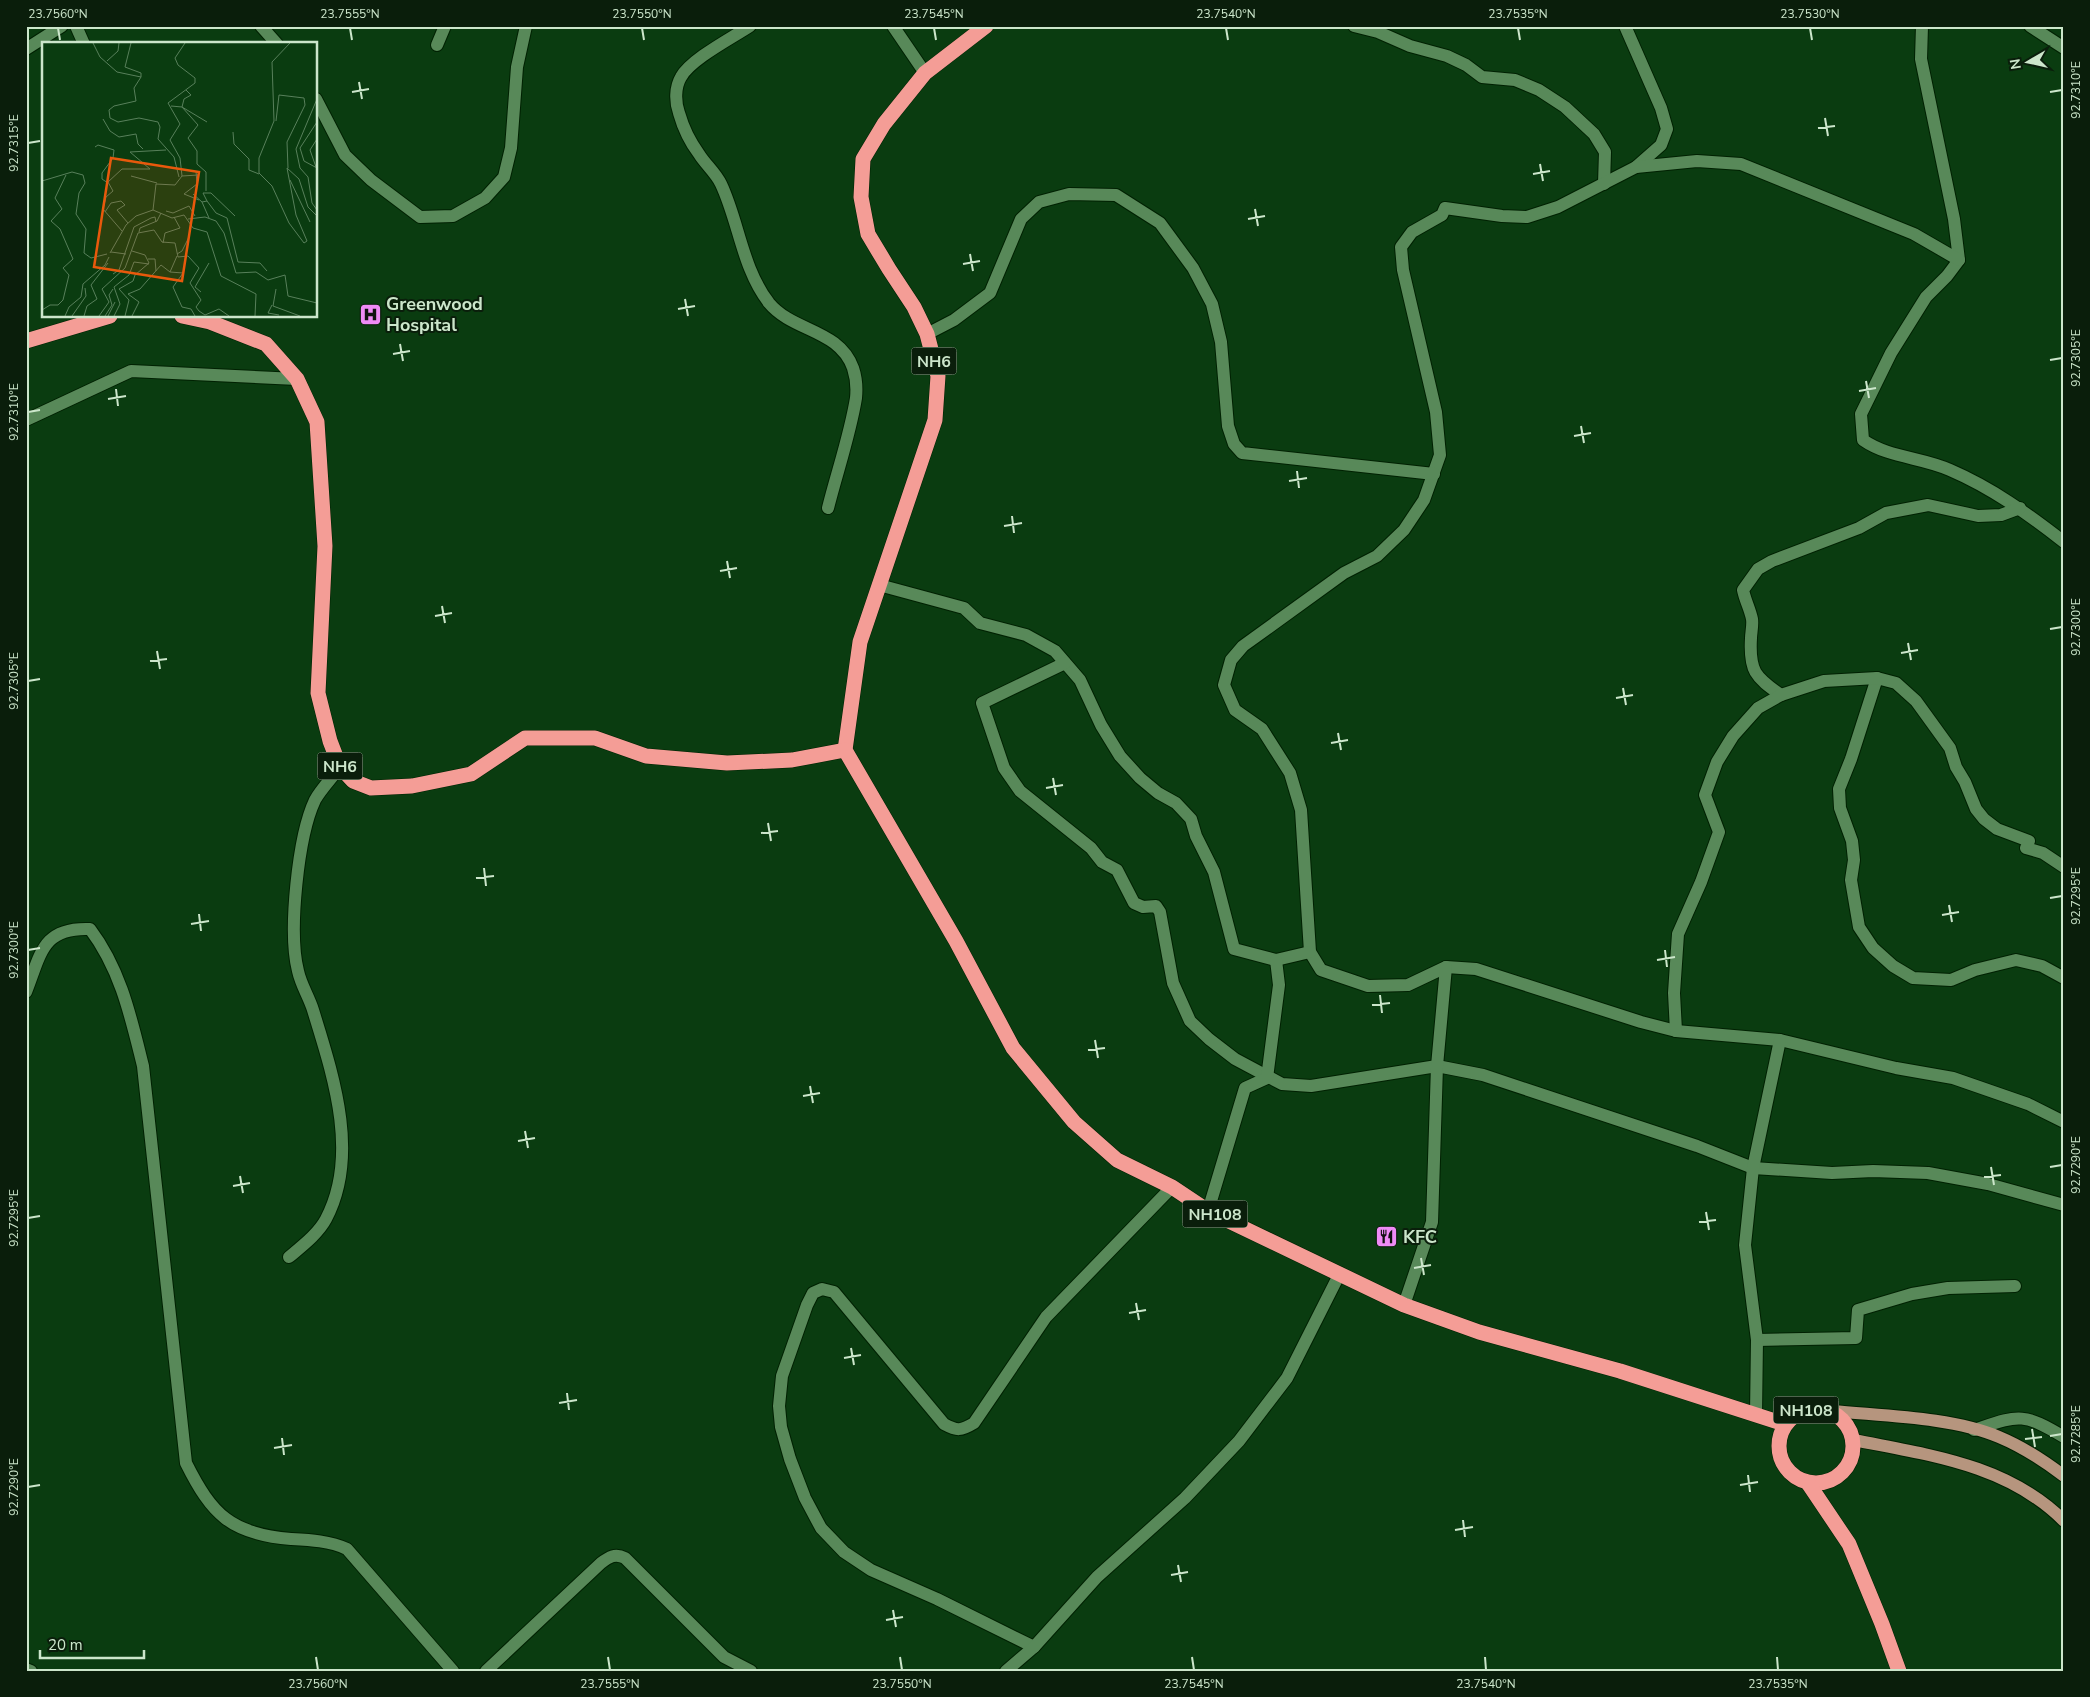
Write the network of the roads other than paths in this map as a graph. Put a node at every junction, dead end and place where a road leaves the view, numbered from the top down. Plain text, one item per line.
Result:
1 (62, 26) edge
2 (76, 26) edge
3 (261, 26) edge
4 (445, 26) edge
5 (526, 26) edge
6 (750, 26) edge
7 (893, 26) edge
8 (986, 26) edge
9 (1354, 26) edge
10 (1624, 26) edge
11 (1922, 26) edge
12 (2030, 26) edge
13 (83, 42) edge
14 (275, 42) edge
15 (437, 46) dead end
16 (2064, 48) edge
17 (26, 49) edge
18 (925, 72) junction
19 (318, 103) edge
20 (1636, 167) junction
21 (1604, 184) junction
22 (1959, 260) junction
23 (103, 318) edge
24 (191, 318) edge
25 (927, 334) junction
26 (26, 341) edge
27 (297, 379) junction
28 (26, 420) edge
29 (1434, 474) junction
30 (828, 508) dead end
31 (2020, 508) junction
32 (2064, 542) edge
33 (879, 585) junction
34 (1065, 663) junction
35 (1877, 678) junction
36 (1781, 696) junction
37 (845, 750) junction
38 (340, 767) junction
39 (2064, 867) edge
40 (1310, 952) junction
41 (1276, 960) junction
42 (1446, 967) junction
43 (2064, 978) edge
44 (26, 992) edge
45 (1676, 1031) junction
46 (1780, 1040) junction
47 (1437, 1066) junction
48 (1267, 1078) junction
49 (2064, 1122) edge
50 (1753, 1168) junction
51 (1172, 1186) junction
52 (2064, 1205) edge
53 (1208, 1211) junction
54 (289, 1258) dead end
55 (1340, 1273) junction
56 (2015, 1286) dead end
57 (1404, 1304) junction
58 (1757, 1340) junction
59 (1833, 1411) junction
60 (1756, 1414) junction
61 (1784, 1424) junction
62 (1974, 1430) junction
63 (2064, 1437) edge
64 (1854, 1440) junction
65 (2064, 1476) edge
66 (1808, 1483) junction
67 (2064, 1520) edge
68 (1034, 1647) junction
69 (26, 1668) edge
70 (31, 1671) edge
71 (453, 1671) edge
72 (486, 1671) edge
73 (751, 1671) edge
74 (1006, 1671) edge
75 (1899, 1671) edge

1 - 17 street
2 - 13 street
3 - 14 street
4 - 15 street
5 - 19 street
6 - 30 street
7 - 18 street
8 - 18 highway, NH6
9 - 21 street
10 - 20 street
11 - 22 street
12 - 16 street
18 - 25 highway, NH6
20 - 21 street
20 - 22 street
21 - 29 street
22 - 31 street
23 - 26 highway
24 - 27 highway, NH6
25 - 29 street
25 - 33 highway, NH6
27 - 28 street
27 - 38 highway, NH6
29 - 40 street
31 - 32 street
31 - 36 street
33 - 34 street
33 - 37 highway, NH6
34 - 41 street
34 - 48 street
35 - 36 street
35 - 39 street
35 - 43 street
36 - 45 street
37 - 38 highway, NH6
37 - 51 highway, NH108
38 - 54 street
40 - 41 street
40 - 42 street
41 - 48 street
42 - 45 street
42 - 47 street
44 - 71 street
45 - 46 street
46 - 49 street
46 - 50 street
47 - 48 street
47 - 50 street
47 - 57 street
48 - 53 street
50 - 52 street
50 - 58 street
51 - 53 highway, NH108
51 - 68 street
53 - 55 highway, NH108
55 - 57 highway, NH108
55 - 68 street
56 - 58 street
57 - 60 highway, NH108
58 - 60 street
59 - 61 highway, NH108
59 - 62 main road
59 - 64 highway, NH108
60 - 61 highway, NH108
61 - 66 highway, NH108
62 - 63 street
62 - 65 main road
64 - 66 highway, NH108
64 - 67 main road
66 - 75 highway, NH108
68 - 74 street
69 - 70 street
72 - 73 street

